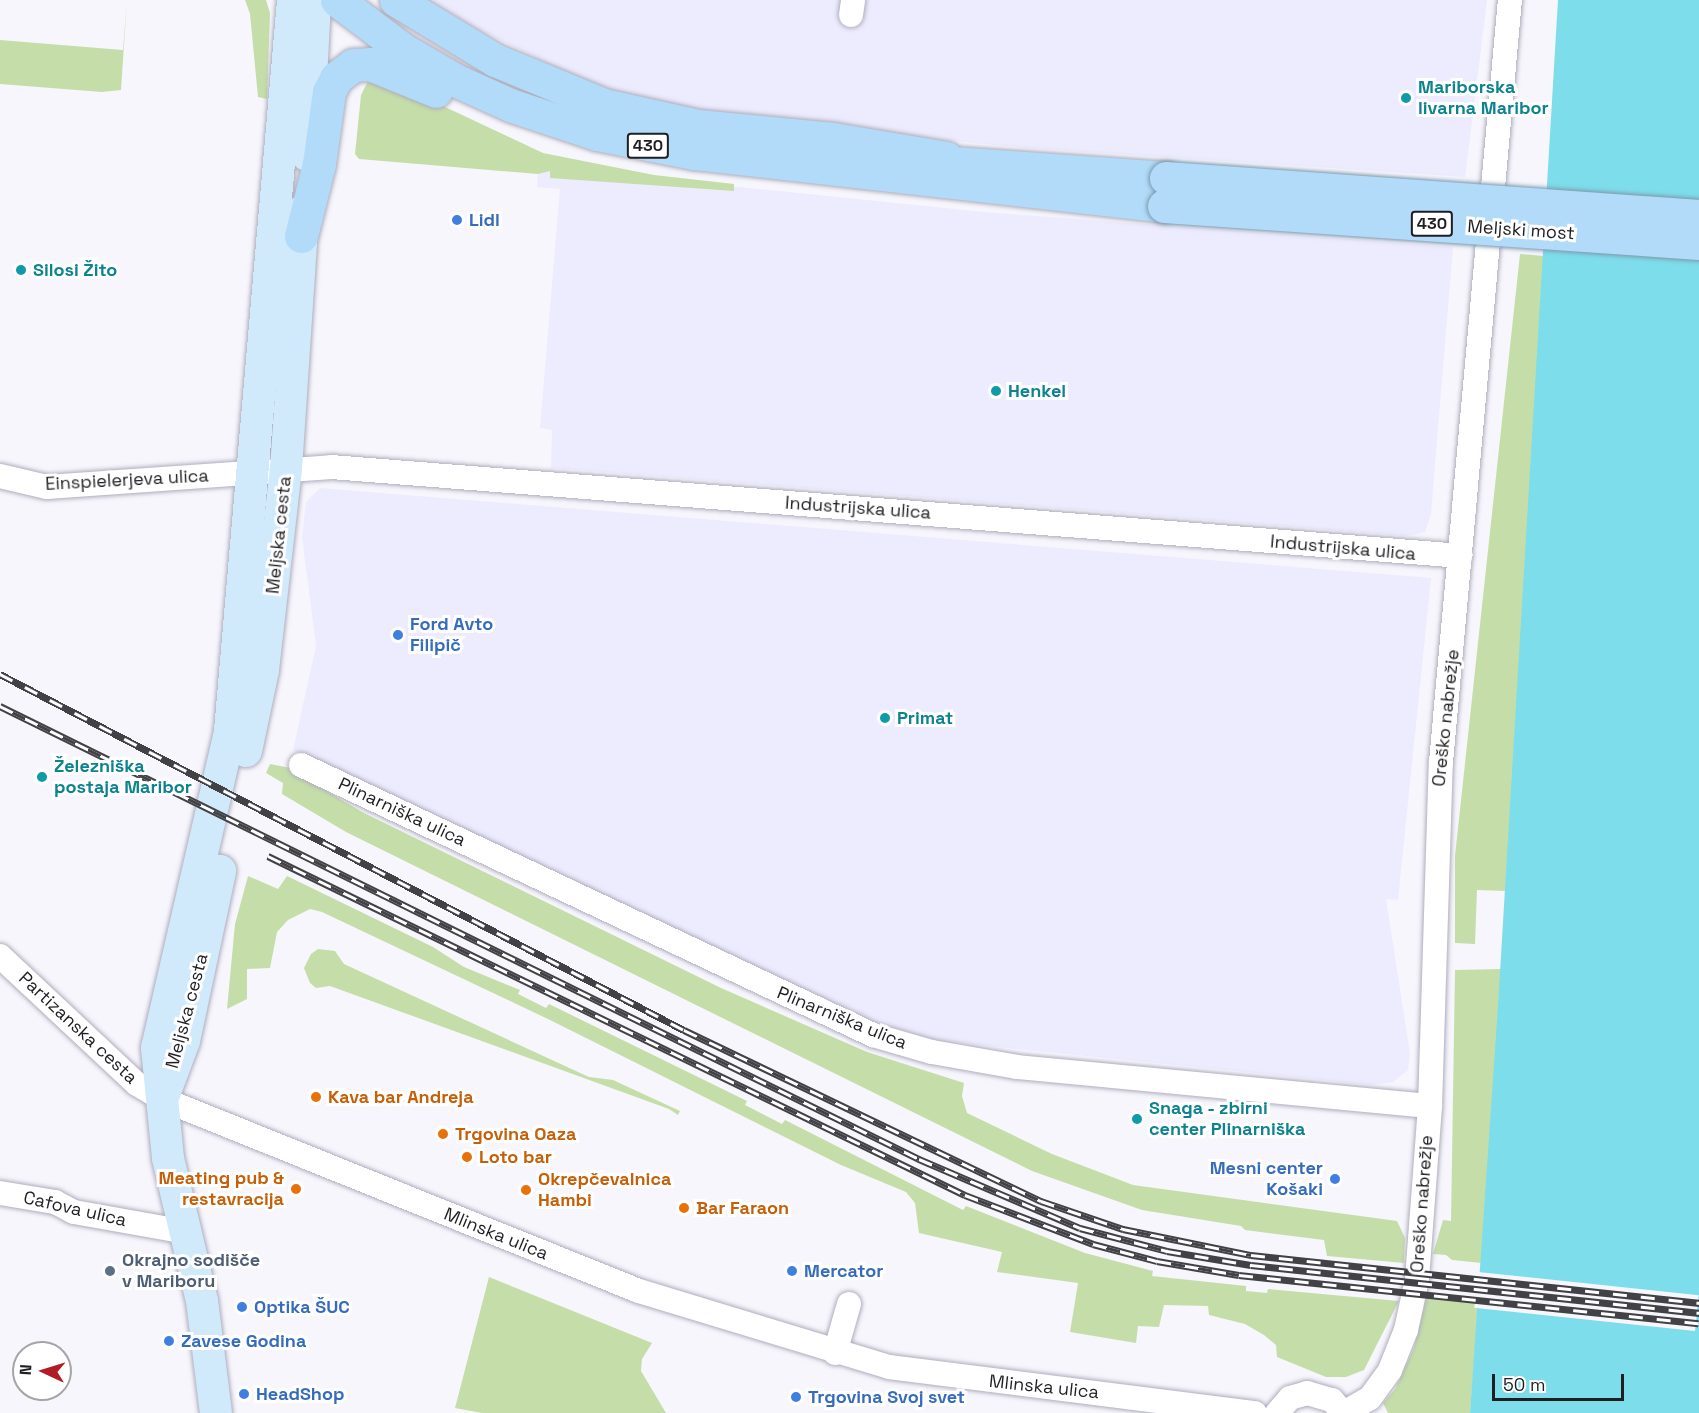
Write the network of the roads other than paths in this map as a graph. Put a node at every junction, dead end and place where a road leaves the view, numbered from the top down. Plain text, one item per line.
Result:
1 (357, 0) edge
2 (396, 0) edge
3 (1510, 0) edge
4 (314, 1) edge
5 (475, 82) junction
6 (430, 88) junction
7 (983, 176) junction
8 (1165, 192) junction
9 (1490, 214) junction
10 (1699, 216) edge
11 (1699, 228) edge
12 (302, 236) junction
13 (1699, 243) edge
14 (286, 469) junction
15 (255, 472) junction
16 (0, 476) edge
17 (1461, 556) junction
18 (301, 765) dead end
19 (0, 956) edge
20 (162, 1099) junction
21 (1430, 1107) junction
22 (0, 1193) edge
23 (186, 1232) junction
24 (849, 1304) dead end
25 (835, 1353) junction
26 (1141, 1405) edge
27 (216, 1413) edge
28 (1255, 1413) edge
29 (1277, 1413) edge
30 (1344, 1413) edge

1 - 5 highway, 430
2 - 7 highway
3 - 9 street, Oreško nabrežje
4 - 5 highway, 430
4 - 6 highway
4 - 12 main road, Meljska cesta
4 - 15 main road, Meljska cesta
5 - 7 highway, 430
6 - 7 highway
6 - 12 highway
7 - 8 highway, 430
8 - 10 highway, Meljski most / 430, bridge
8 - 13 highway, Meljski most / 430, bridge
9 - 11 street, Meljski most
9 - 17 street, Oreško nabrežje
12 - 14 main road, Meljska cesta
14 - 15 street, Industrijska ulica
14 - 17 street, Industrijska ulica
14 - 20 main road, Meljska cesta
15 - 16 street, Einspielerjeva ulica
15 - 20 main road, Meljska cesta
17 - 21 street, Oreško nabrežje
18 - 21 street, Plinarniška ulica
19 - 20 street, Partizanska cesta
20 - 23 main road
20 - 25 street, Mlinska ulica
21 - 30 street, Oreško nabrežje
22 - 23 street, Cafova ulica
23 - 27 main road
24 - 25 street
25 - 26 street, Mlinska ulica
26 - 28 street, Mlinska ulica
29 - 30 street

